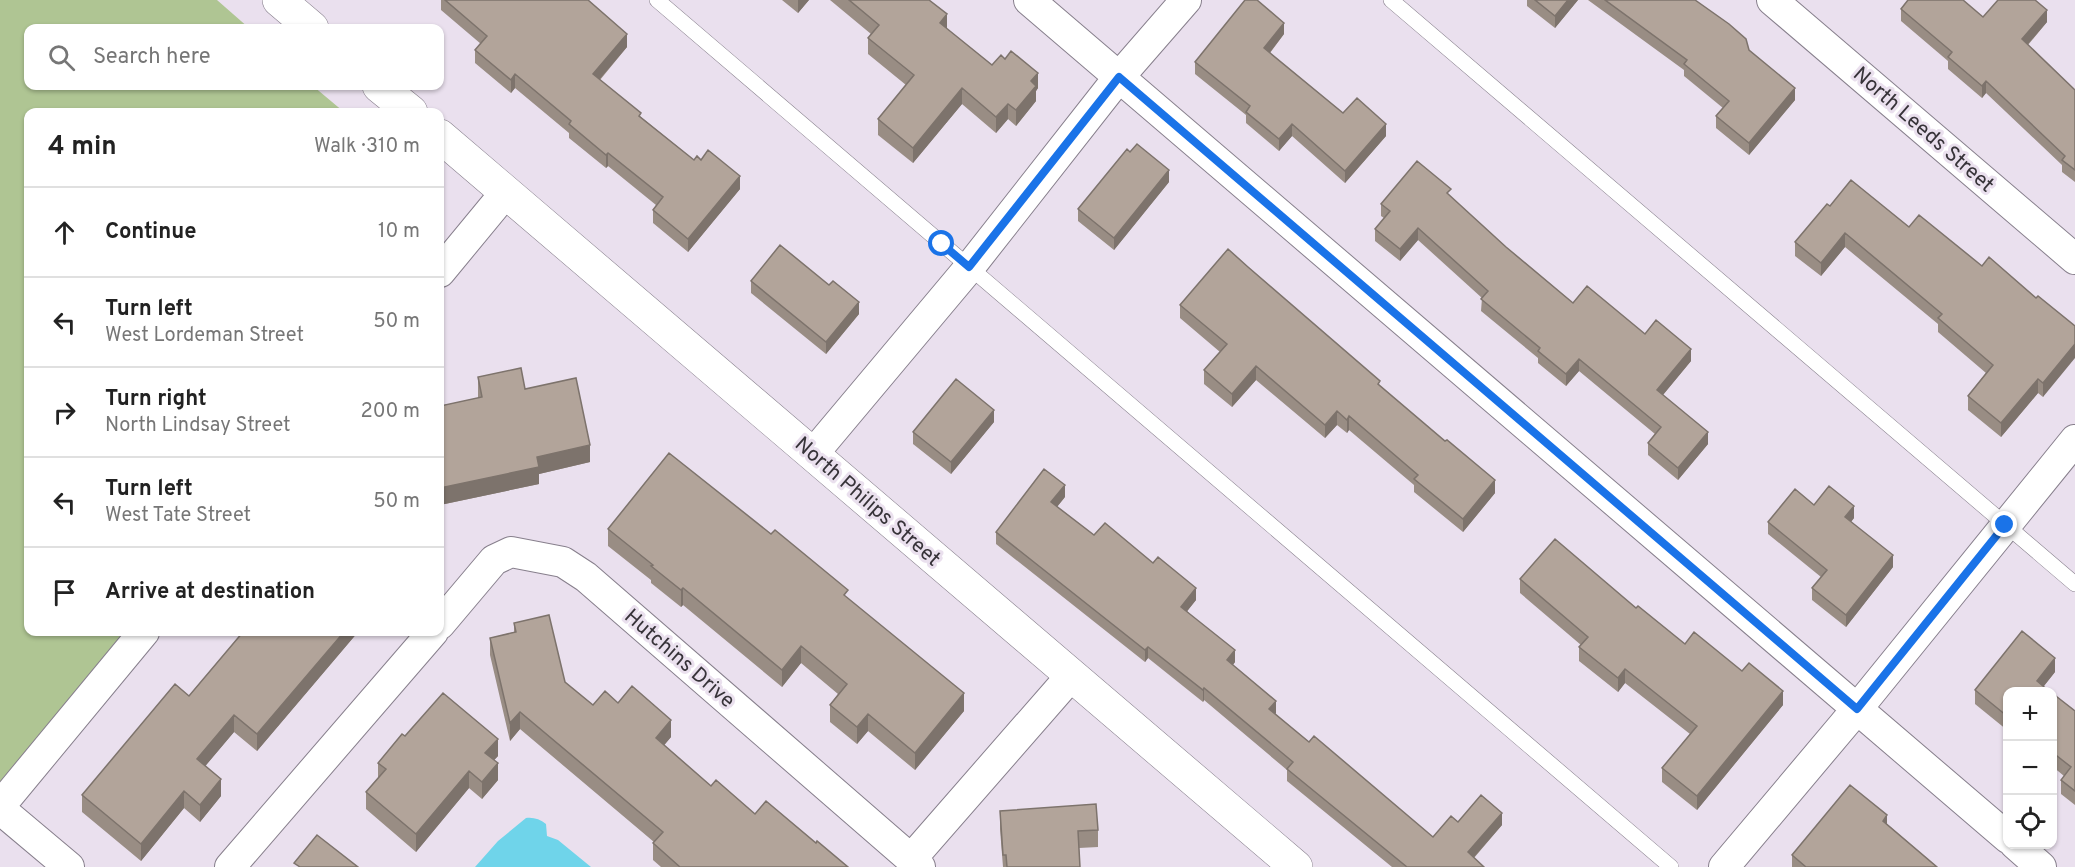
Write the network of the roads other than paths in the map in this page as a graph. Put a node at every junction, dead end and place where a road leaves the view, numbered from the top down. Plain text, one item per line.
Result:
1 (279, 0) edge
2 (657, 0) edge
3 (1029, 0) edge
4 (1186, 0) edge
5 (1391, 0) edge
6 (1772, 0) edge
7 (307, 24) edge
8 (1119, 77) junction
9 (384, 90) edge
10 (406, 108) edge
11 (444, 139) edge
12 (506, 192) junction
13 (2075, 259) edge
14 (969, 267) junction
15 (444, 268) edge
16 (2075, 440) edge
17 (813, 454) junction
18 (2005, 525) junction
19 (2075, 584) edge
20 (444, 619) edge
21 (141, 636) edge
22 (430, 636) edge
23 (1071, 676) junction
24 (1857, 709) junction
25 (0, 808) edge
26 (2003, 835) edge
27 (2021, 849) edge
28 (916, 863) edge
29 (69, 867) edge
30 (230, 867) edge
31 (1296, 867) edge
32 (1671, 867) edge
33 (1724, 867) edge
34 (2041, 867) edge

1 - 7 street
2 - 14 lane
3 - 8 street
4 - 8 street
5 - 18 lane
6 - 13 street, North Leeds Street
8 - 14 street
8 - 24 street
9 - 10 street
11 - 12 street, North Philips Street
12 - 15 street
12 - 17 street, North Philips Street
14 - 17 street
14 - 32 lane
16 - 18 street
17 - 23 street, North Philips Street
18 - 19 lane
18 - 24 street
20 - 28 street, Hutchins Drive
21 - 25 street
22 - 30 street
23 - 28 street, Hutchins Drive
23 - 31 street, North Philips Street
24 - 26 street
24 - 33 street
25 - 29 street
27 - 34 street

